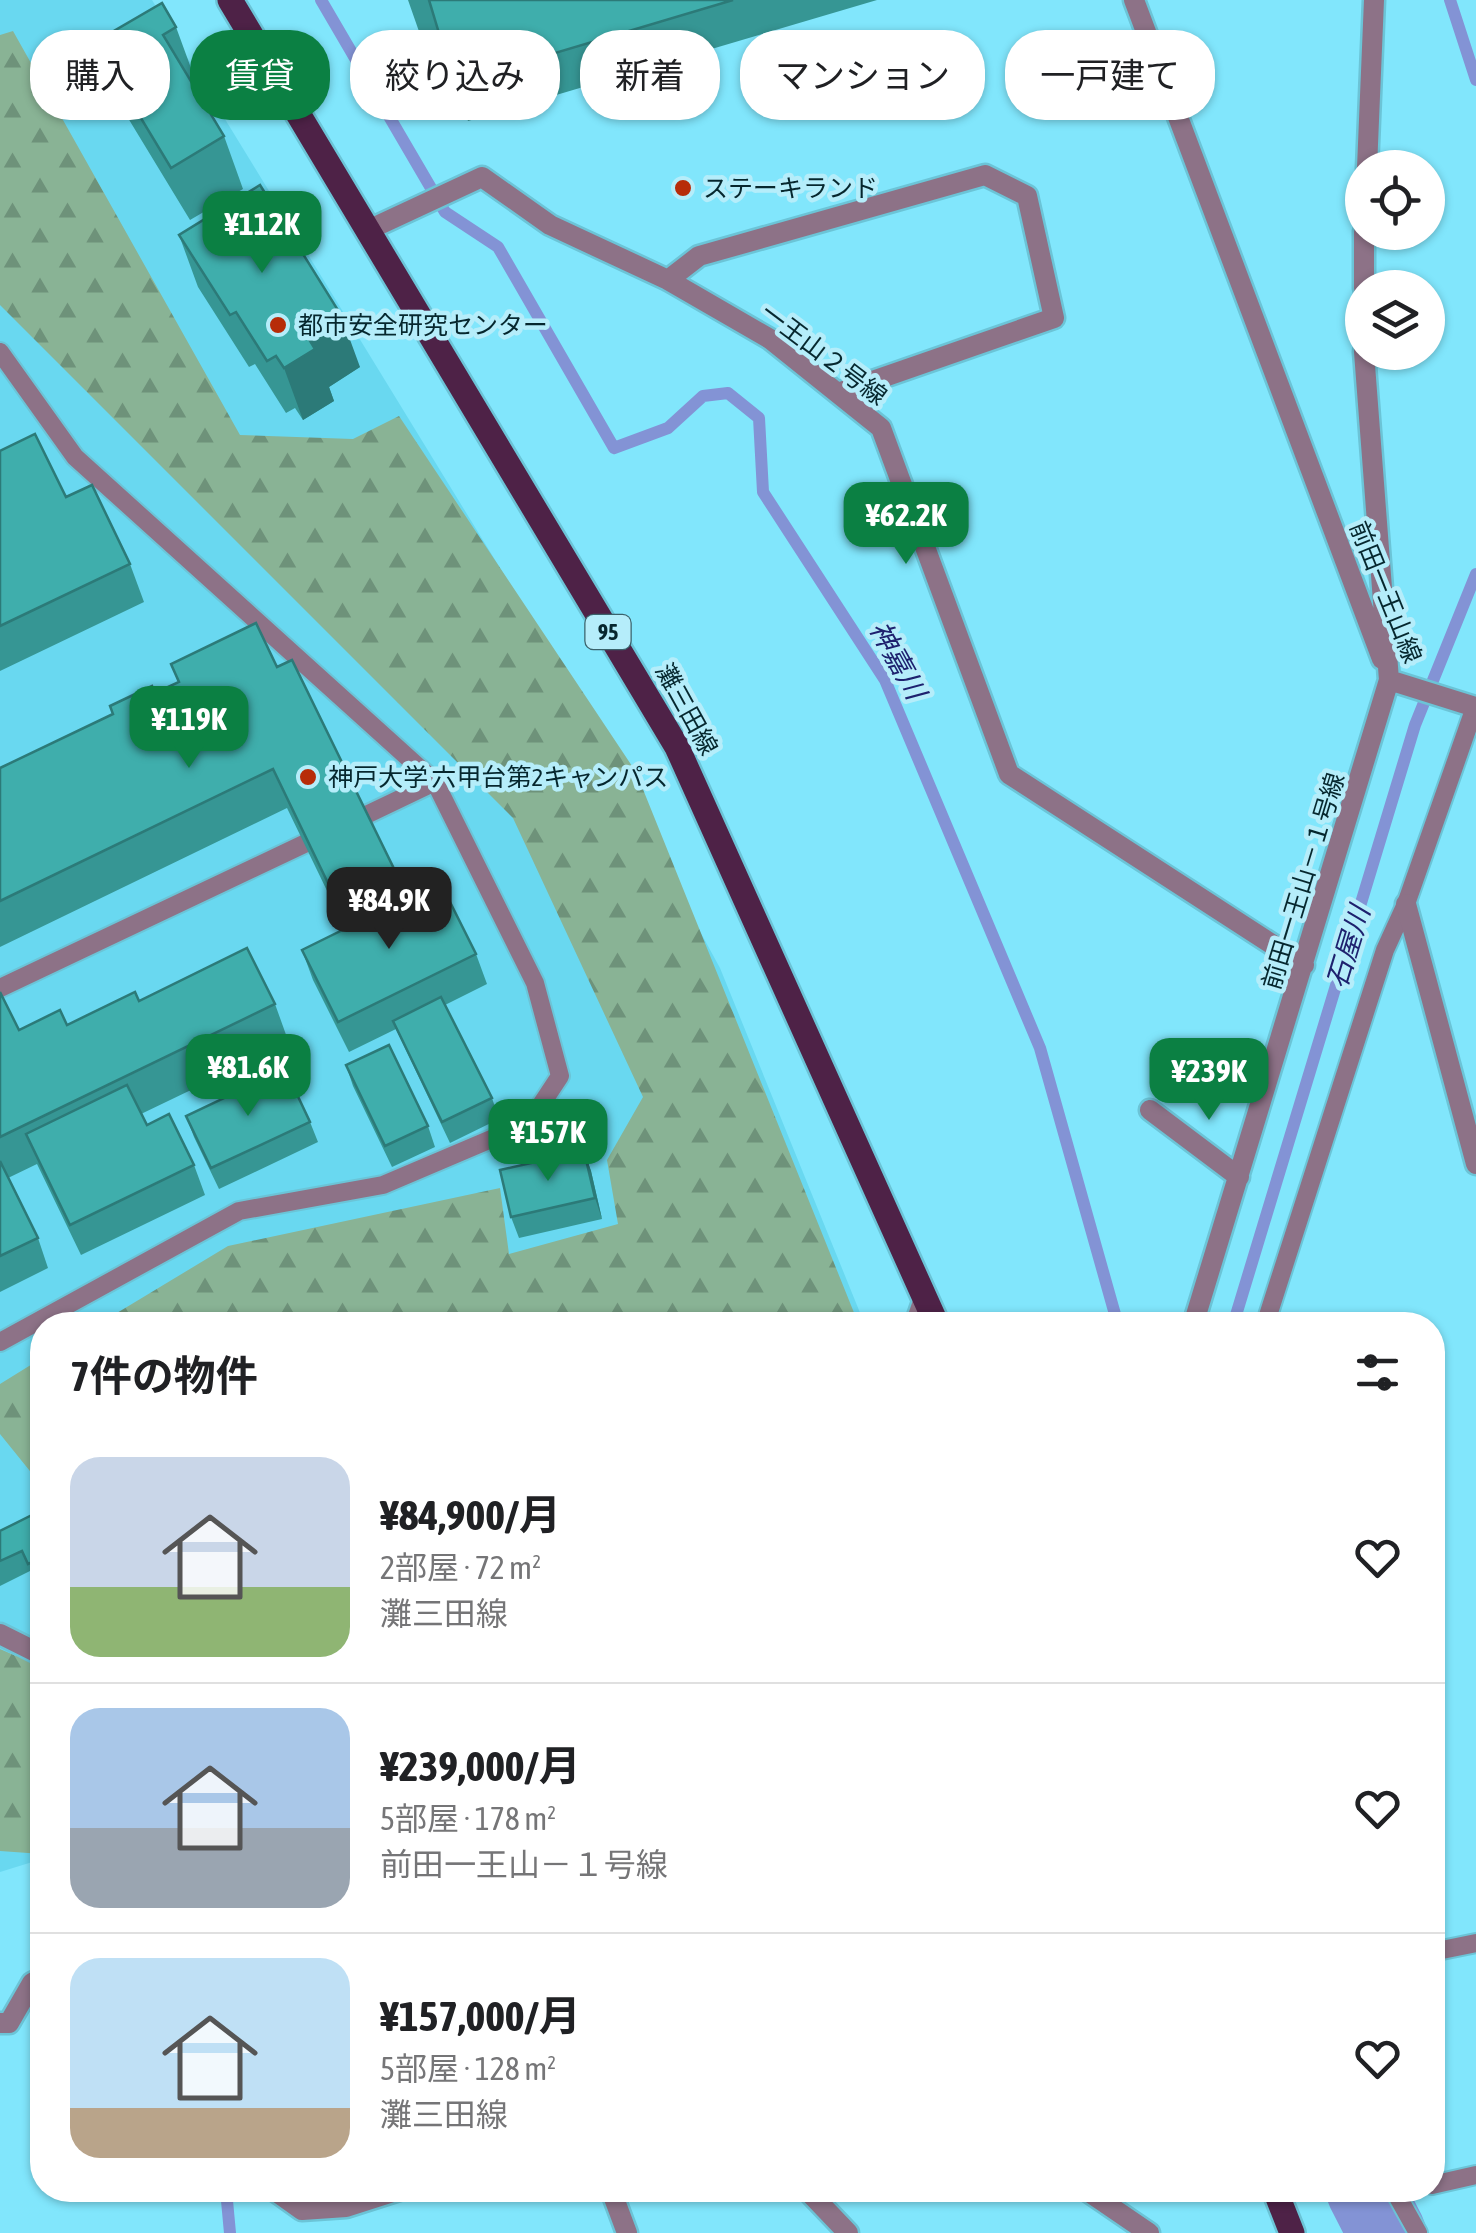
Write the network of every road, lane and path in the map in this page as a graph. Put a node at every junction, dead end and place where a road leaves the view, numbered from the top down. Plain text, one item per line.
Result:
1 (230, 0) edge
2 (1134, 0) edge
3 (1374, 0) edge
4 (1368, 150) edge
5 (366, 231) junction
6 (668, 280) junction
7 (0, 352) edge
8 (1365, 370) edge
9 (838, 393) junction
10 (1389, 680) junction
11 (1475, 707) edge
12 (436, 782) junction
13 (364, 816) edge
14 (304, 844) edge
15 (1406, 904) junction
16 (1304, 965) junction
17 (0, 988) edge
18 (1150, 1110) dead end
19 (1476, 1164) edge
20 (1239, 1177) junction
21 (925, 1296) junction
22 (55, 1312) edge
23 (920, 1312) edge
24 (932, 1312) edge
25 (1197, 1312) edge
26 (1269, 1312) edge
27 (30, 1326) edge
28 (0, 1342) edge
29 (0, 1634) edge
30 (30, 1649) edge
31 (1476, 1943) edge
32 (1445, 1949) edge
33 (30, 1986) edge
34 (0, 2024) edge
35 (1476, 2176) edge
36 (1445, 2182) edge
37 (291, 2202) edge
38 (362, 2202) edge
39 (615, 2202) edge
40 (818, 2202) edge
41 (1104, 2202) edge
42 (1280, 2202) edge
43 (1405, 2202) edge
44 (627, 2233) edge
45 (848, 2233) edge
46 (1149, 2233) edge
47 (1292, 2233) edge
48 (1418, 2233) edge

1 - 5 main road, 灘三田線 / 95
2 - 10 street, 前田一王山線
3 - 4 street
5 - 6 street, 一王山２号線
5 - 21 main road, 灘三田線 / 95
6 - 9 street, 一王山２号線
6 - 9 street
7 - 12 lane
8 - 10 street
9 - 16 street, 一王山２号線
10 - 11 street, 前田一王山線
10 - 16 street, 前田一王山－１号線
11 - 15 lane, 前田一王山線
12 - 13 lane
12 - 22 lane
14 - 17 lane
15 - 19 street
15 - 26 lane, 前田一王山線
16 - 20 street, 前田一王山－１号線
18 - 20 street
20 - 25 street, 前田一王山－１号線
21 - 23 street
21 - 24 main road, 灘三田線 / 95
27 - 28 lane
29 - 30 street
31 - 32 lane
33 - 34 street
35 - 36 lane
37 - 38 street
39 - 44 street
40 - 45 street
41 - 46 street
42 - 47 main road
43 - 48 lane

